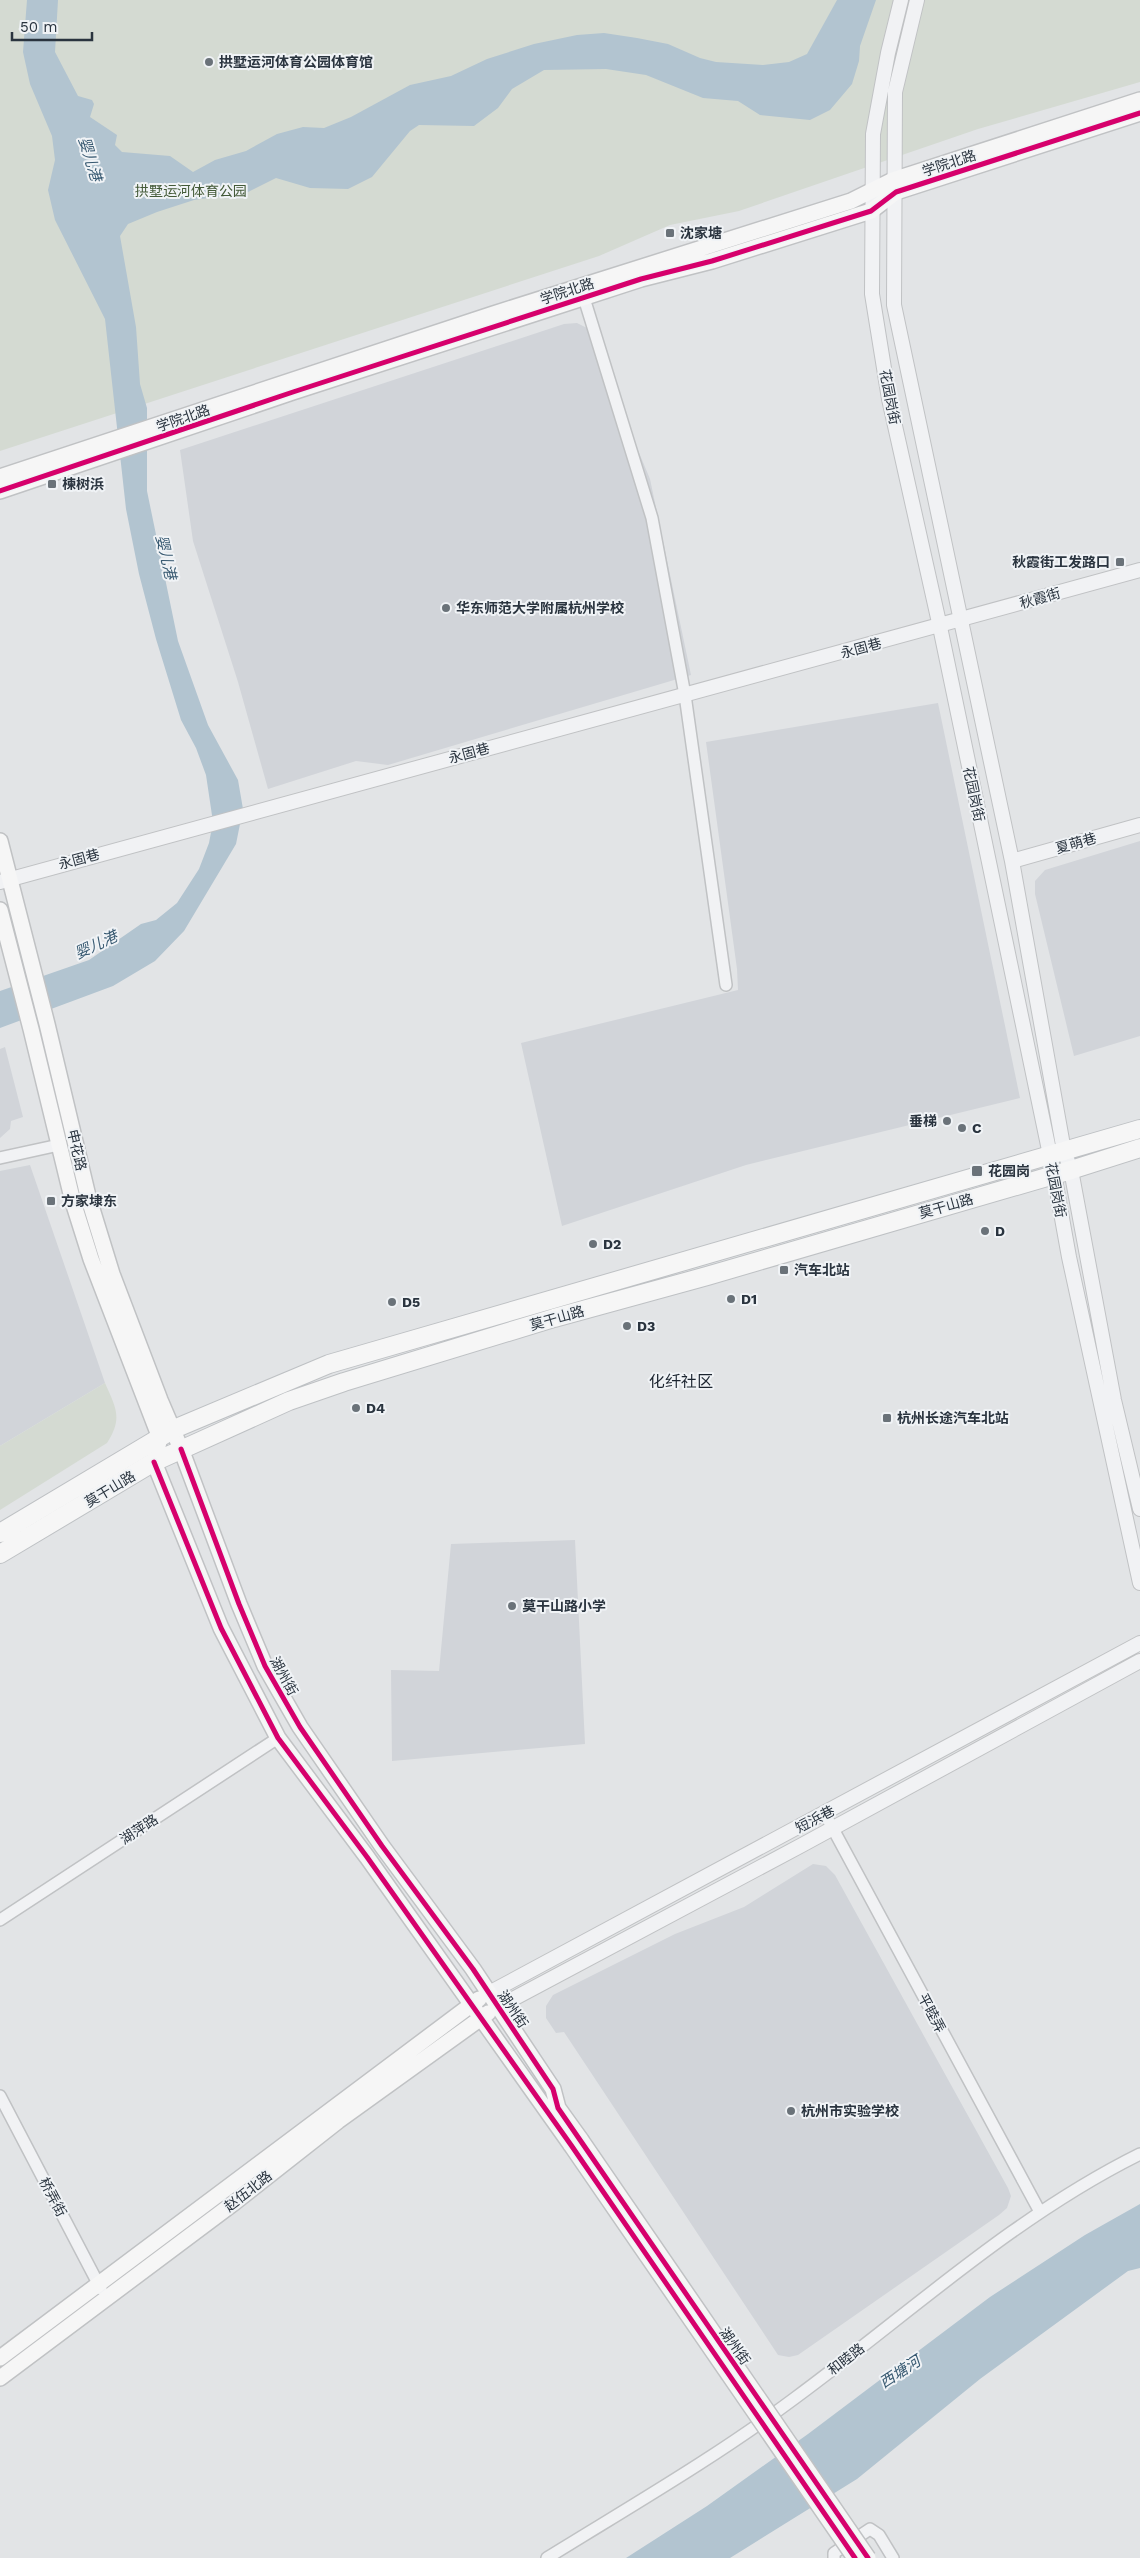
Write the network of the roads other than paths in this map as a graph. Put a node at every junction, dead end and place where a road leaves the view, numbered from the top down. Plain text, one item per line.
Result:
1 (901, 0) edge
2 (917, 0) edge
3 (1140, 100) edge
4 (1140, 114) edge
5 (895, 186) junction
6 (871, 189) junction
7 (871, 211) junction
8 (584, 298) junction
9 (156, 433) junction
10 (0, 477) edge
11 (0, 491) edge
12 (1140, 570) edge
13 (960, 620) junction
14 (940, 627) junction
15 (685, 695) junction
16 (1140, 825) edge
17 (0, 841) edge
18 (1012, 861) junction
19 (5, 881) edge
20 (0, 910) edge
21 (726, 985) dead end
22 (1140, 1129) edge
23 (59, 1145) junction
24 (1140, 1148) edge
25 (1057, 1154) junction
26 (0, 1158) edge
27 (1071, 1170) junction
28 (1054, 1174) junction
29 (167, 1434) junction
30 (181, 1450) junction
31 (154, 1462) junction
32 (1140, 1509) edge
33 (0, 1533) edge
34 (0, 1554) edge
35 (1140, 1583) edge
36 (1140, 1643) edge
37 (1140, 1660) edge
38 (278, 1738) junction
39 (825, 1814) junction
40 (833, 1828) junction
41 (0, 1920) edge
42 (489, 1993) junction
43 (470, 2004) junction
44 (498, 2007) junction
45 (480, 2018) junction
46 (0, 2096) edge
47 (576, 2143) junction
48 (1140, 2154) edge
49 (1040, 2212) junction
50 (98, 2284) junction
51 (107, 2297) junction
52 (0, 2358) edge
53 (0, 2378) edge
54 (547, 2558) edge
55 (834, 2558) edge
56 (855, 2558) edge
57 (868, 2558) edge
58 (894, 2558) edge

1 - 6 street, 花园岗街
2 - 5 street, 花园岗街
3 - 5 main road, 学院北路
4 - 5 main road, 学院北路
5 - 6 main road, 学院北路
5 - 7 main road, 学院北路
5 - 13 street, 花园岗街
6 - 7 street, 花园岗街
6 - 9 main road, 学院北路
7 - 8 main road, 学院北路
7 - 14 street, 花园岗街
8 - 9 main road, 学院北路
8 - 15 street
9 - 10 main road, 学院北路
9 - 11 main road, 学院北路
12 - 13 street, 秋霞街
13 - 14 street, 秋霞街
13 - 18 street, 花园岗街
14 - 15 street, 永固巷
14 - 25 street, 花园岗街
15 - 19 street, 永固巷
15 - 21 street
16 - 18 street, 夏萌巷
17 - 19 main road, 申花路
18 - 25 street, 花园岗街
19 - 29 main road, 申花路
20 - 23 main road, 申花路
22 - 25 main road, 莫干山路
23 - 26 street
23 - 29 main road, 申花路
24 - 27 main road, 莫干山路
25 - 27 street, 花园岗街
25 - 28 street, 花园岗街
25 - 29 main road, 莫干山路
27 - 28 main road, 莫干山路
27 - 32 street, 花园岗街
28 - 30 main road, 莫干山路
28 - 35 street, 花园岗街
29 - 30 main road, 申花路
29 - 31 main road
29 - 33 main road, 莫干山路
30 - 31 main road, 莫干山路
30 - 42 main road, 湖州街
31 - 34 main road, 莫干山路
31 - 38 main road, 湖州街
36 - 39 street, 短浜巷
37 - 40 street, 短浜巷
38 - 41 street, 湖萍路
38 - 43 main road, 湖州街
39 - 40 street, 平睦弄
39 - 42 street, 短浜巷
40 - 44 street, 短浜巷
40 - 49 street, 平睦弄
42 - 43 main road, 赵伍北路
42 - 44 main road, 湖州街
43 - 45 main road, 湖州街
43 - 50 main road, 赵伍北路
44 - 45 main road, 赵伍北路
44 - 47 main road, 湖州街
45 - 47 main road, 湖州街
45 - 51 main road, 赵伍北路
46 - 50 street, 桥弄街
47 - 56 main road, 湖州街, bridge
47 - 57 main road, 湖州街, bridge
48 - 49 street, 和睦路
49 - 54 street, 和睦路
50 - 51 street, 桥弄街
50 - 52 main road, 赵伍北路
51 - 53 main road, 赵伍北路
55 - 58 street

